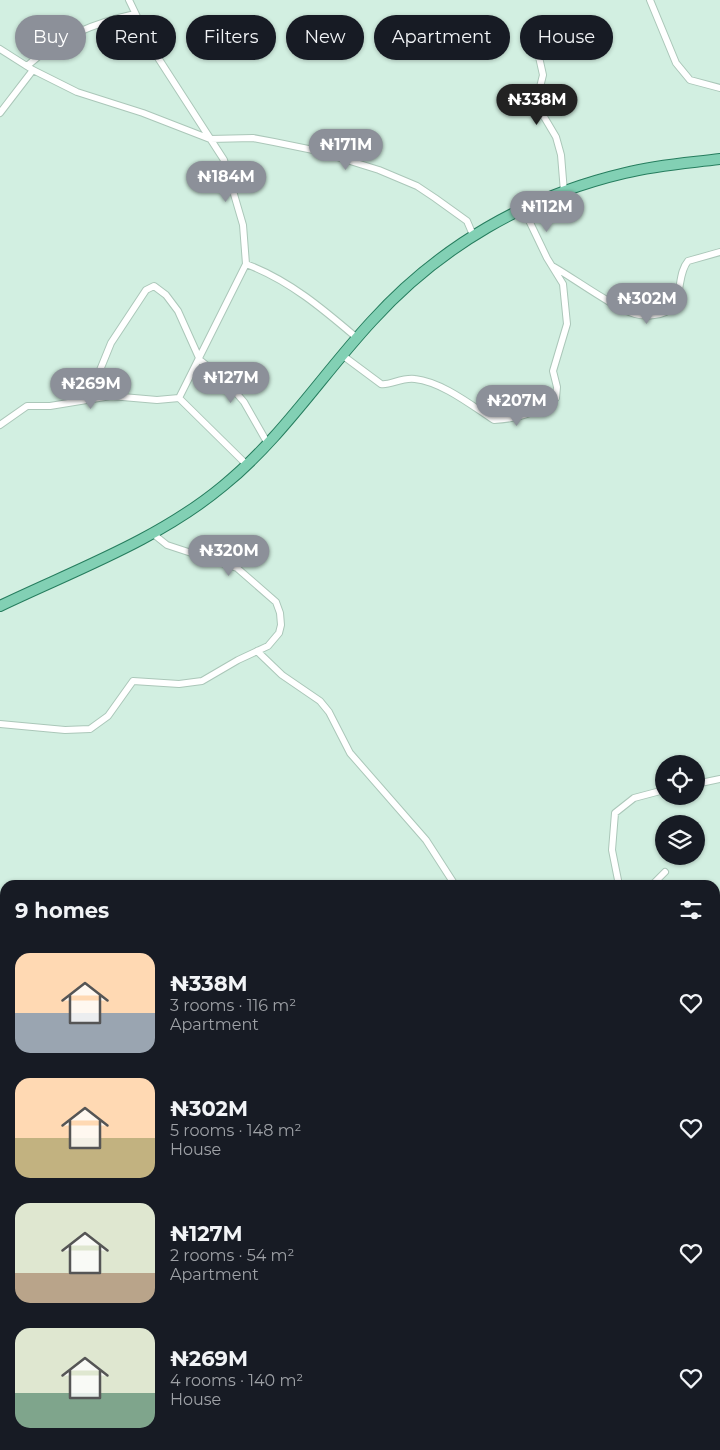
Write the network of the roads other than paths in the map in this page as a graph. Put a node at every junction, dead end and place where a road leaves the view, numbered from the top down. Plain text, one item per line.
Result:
1 (129, 0) edge
2 (650, 0) edge
3 (135, 14) junction
4 (0, 49) edge
5 (540, 60) edge
6 (30, 68) junction
7 (720, 88) edge
8 (0, 112) edge
9 (210, 139) junction
10 (720, 159) edge
11 (564, 192) junction
12 (524, 210) junction
13 (473, 235) junction
14 (720, 252) edge
15 (246, 264) junction
16 (553, 267) junction
17 (357, 338) junction
18 (342, 355) junction
19 (200, 360) junction
20 (99, 398) junction
21 (179, 398) junction
22 (0, 425) edge
23 (268, 444) junction
24 (247, 465) junction
25 (152, 533) junction
26 (0, 606) edge
27 (257, 651) junction
28 (0, 724) edge
29 (720, 779) edge
30 (705, 782) edge
31 (655, 792) edge
32 (665, 872) dead end
33 (452, 880) edge
34 (618, 880) edge
35 (657, 880) edge

1 - 3 street
2 - 7 street
3 - 6 street
3 - 9 street
4 - 6 street
5 - 11 street
6 - 8 street
6 - 9 street
9 - 13 street
9 - 15 street
10 - 11 main road
11 - 12 main road
12 - 13 main road
12 - 16 street
13 - 17 main road
14 - 16 street
15 - 17 street
15 - 19 street
16 - 18 street
17 - 18 main road
18 - 23 main road
19 - 20 street
19 - 21 street
19 - 23 street
20 - 21 street
20 - 22 street
21 - 24 street
23 - 24 main road
24 - 25 main road
25 - 26 main road
25 - 27 street
27 - 28 street
27 - 33 street
29 - 30 street
31 - 34 street
32 - 35 street

